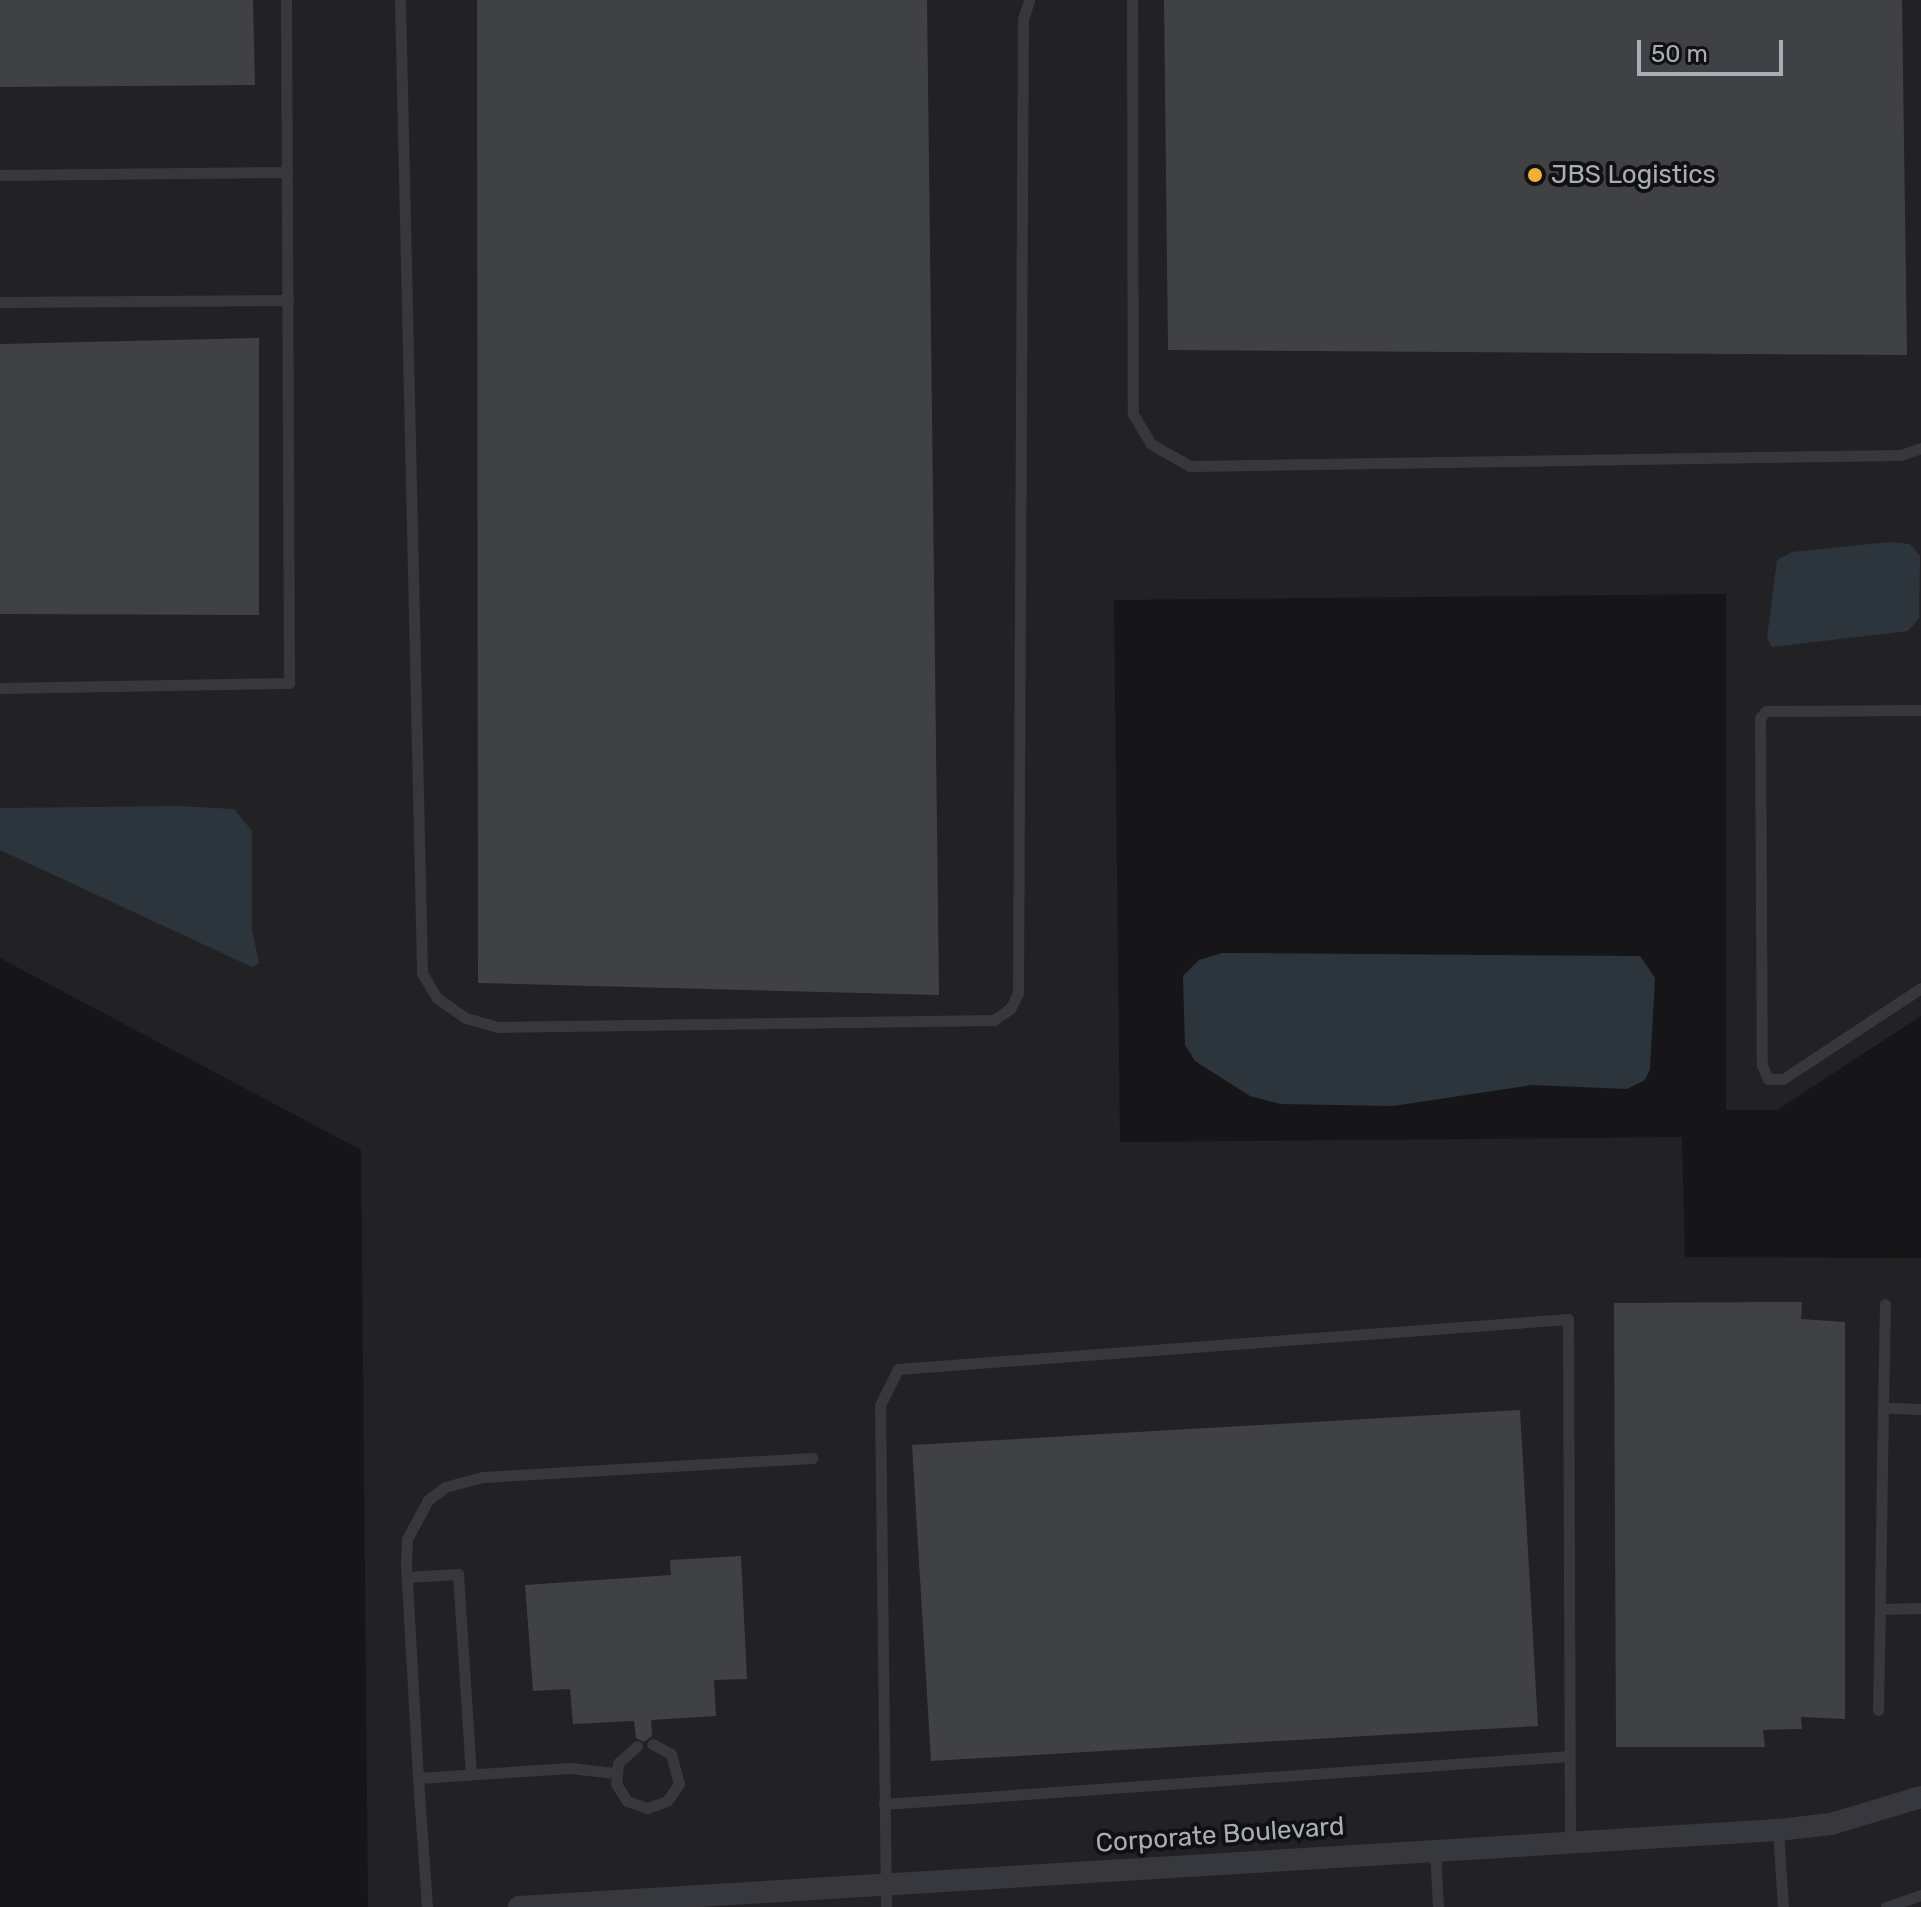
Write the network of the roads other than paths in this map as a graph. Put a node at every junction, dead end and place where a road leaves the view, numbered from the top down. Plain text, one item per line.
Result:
1 (286, 0) edge
2 (400, 0) edge
3 (1029, 0) edge
4 (1132, 0) edge
5 (287, 172) junction
6 (0, 175) edge
7 (288, 300) junction
8 (0, 302) edge
9 (1921, 448) edge
10 (0, 688) edge
11 (1921, 710) edge
12 (1921, 988) edge
13 (1885, 1304) dead end
14 (1883, 1408) junction
15 (1921, 1409) edge
16 (812, 1458) dead end
17 (407, 1577) junction
18 (1921, 1608) edge
19 (1880, 1609) junction
20 (1878, 1710) dead end
21 (652, 1744) dead end
22 (637, 1746) dead end
23 (1569, 1756) junction
24 (615, 1773) junction
25 (471, 1774) junction
26 (418, 1778) junction
27 (1921, 1797) edge
28 (884, 1804) junction
29 (1778, 1830) junction
30 (1570, 1842) junction
31 (1435, 1850) junction
32 (884, 1884) junction
33 (1921, 1895) edge
34 (427, 1907) edge
35 (519, 1907) edge
36 (886, 1907) edge
37 (1438, 1907) edge
38 (1783, 1907) edge
39 (1886, 1907) edge

1 - 5 lane
2 - 3 lane
4 - 9 lane
5 - 6 lane
5 - 7 lane
7 - 8 lane
7 - 10 lane
11 - 12 lane
13 - 14 lane
14 - 15 lane
14 - 19 lane
16 - 17 lane
17 - 25 lane
17 - 26 lane
18 - 19 lane
19 - 20 lane
21 - 24 lane
22 - 24 lane
23 - 28 lane
23 - 28 lane
23 - 30 lane
24 - 25 lane
25 - 26 lane
26 - 34 lane
27 - 29 street, Corporate Boulevard
28 - 32 lane
29 - 30 street, Corporate Boulevard
29 - 38 lane
30 - 31 street, Corporate Boulevard
31 - 32 street, Corporate Boulevard
31 - 37 lane
32 - 35 street, Corporate Boulevard
32 - 36 lane
33 - 39 lane

